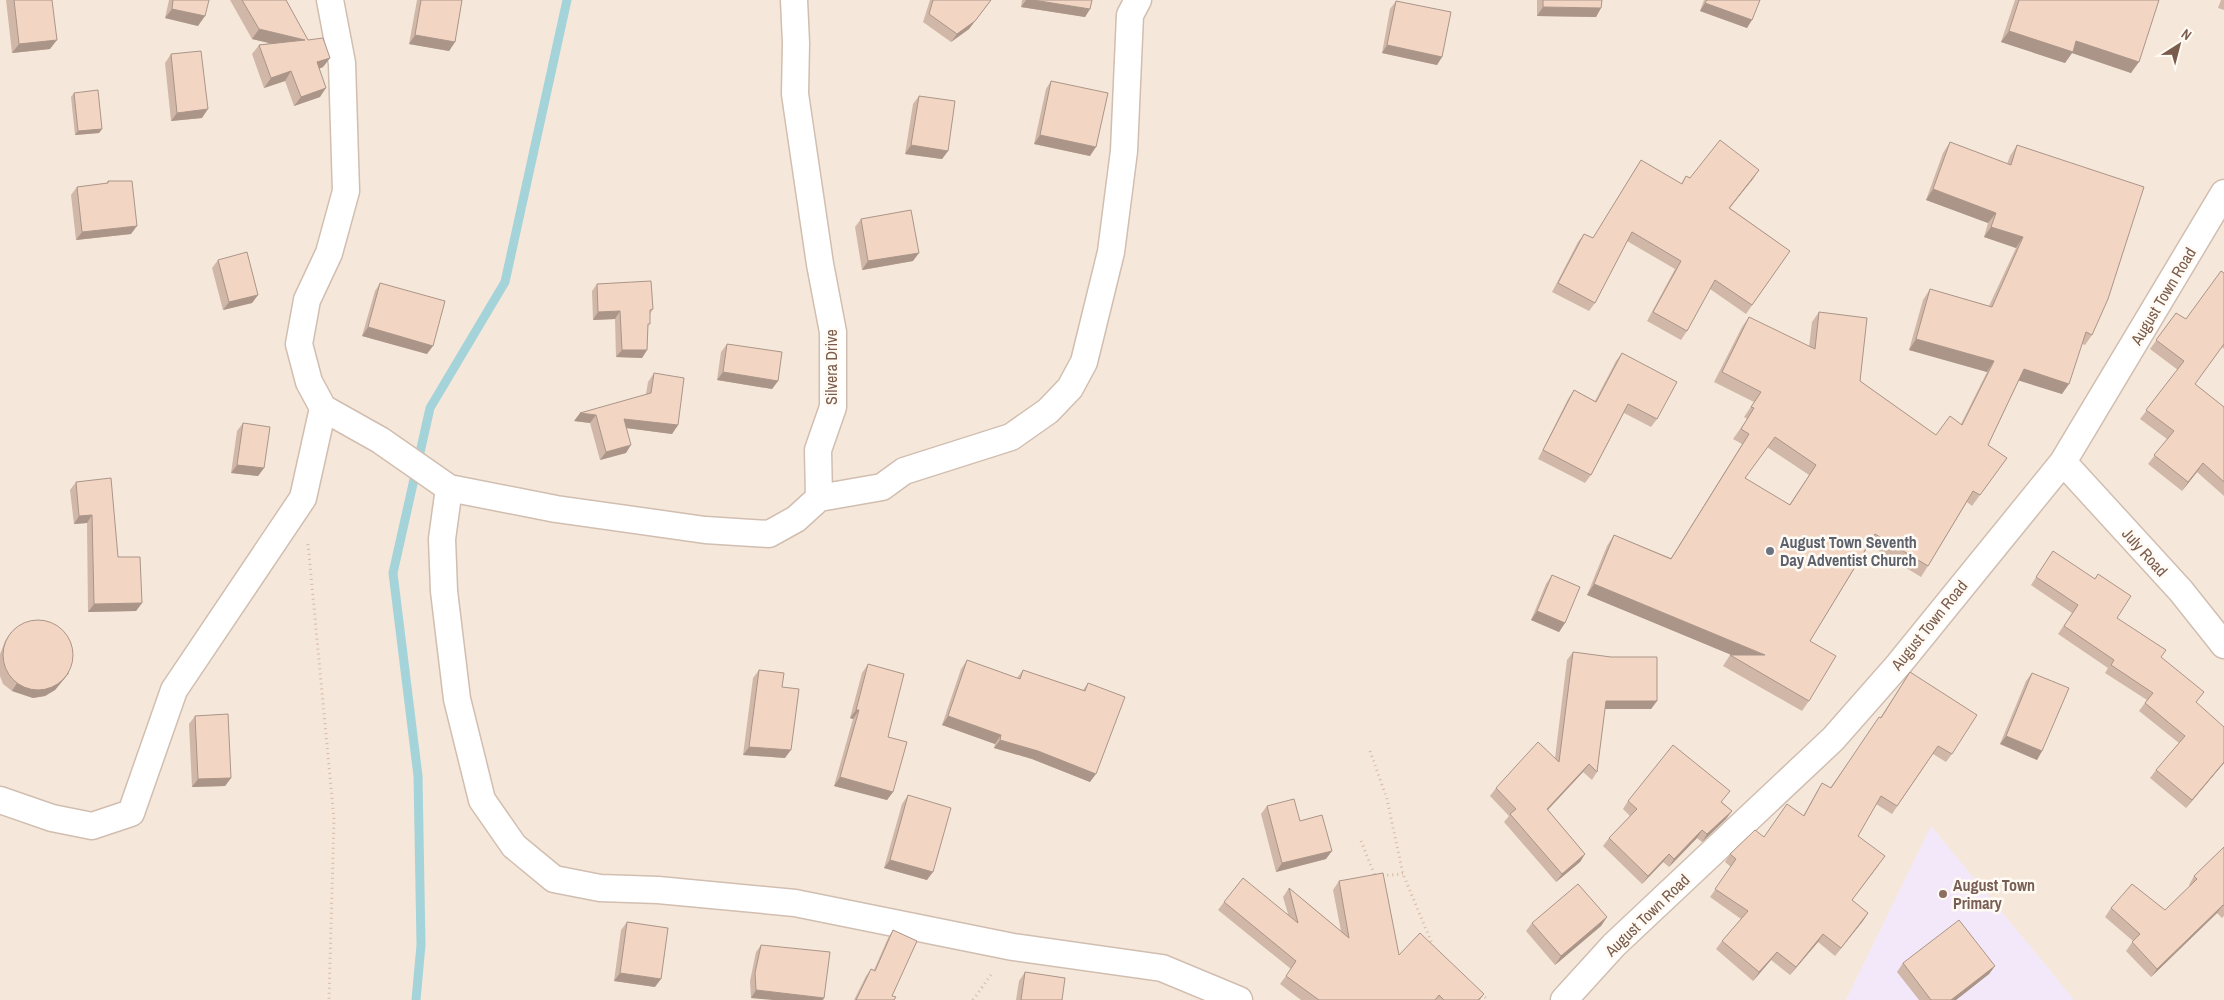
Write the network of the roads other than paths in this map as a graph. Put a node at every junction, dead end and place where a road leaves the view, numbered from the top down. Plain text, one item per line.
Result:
1 (330, 0) edge
2 (794, 0) edge
3 (1138, 0) edge
4 (2224, 194) edge
5 (323, 408) junction
6 (2063, 462) junction
7 (448, 488) junction
8 (819, 498) junction
9 (2224, 645) edge
10 (0, 800) edge
11 (1239, 1000) edge
12 (1564, 1000) edge

1 - 5 street
2 - 8 street, Silvera Drive
3 - 8 street
4 - 6 street, August Town Road
5 - 7 street
5 - 10 street
6 - 9 street, July Road
6 - 12 street, August Town Road
7 - 8 street
7 - 11 street

